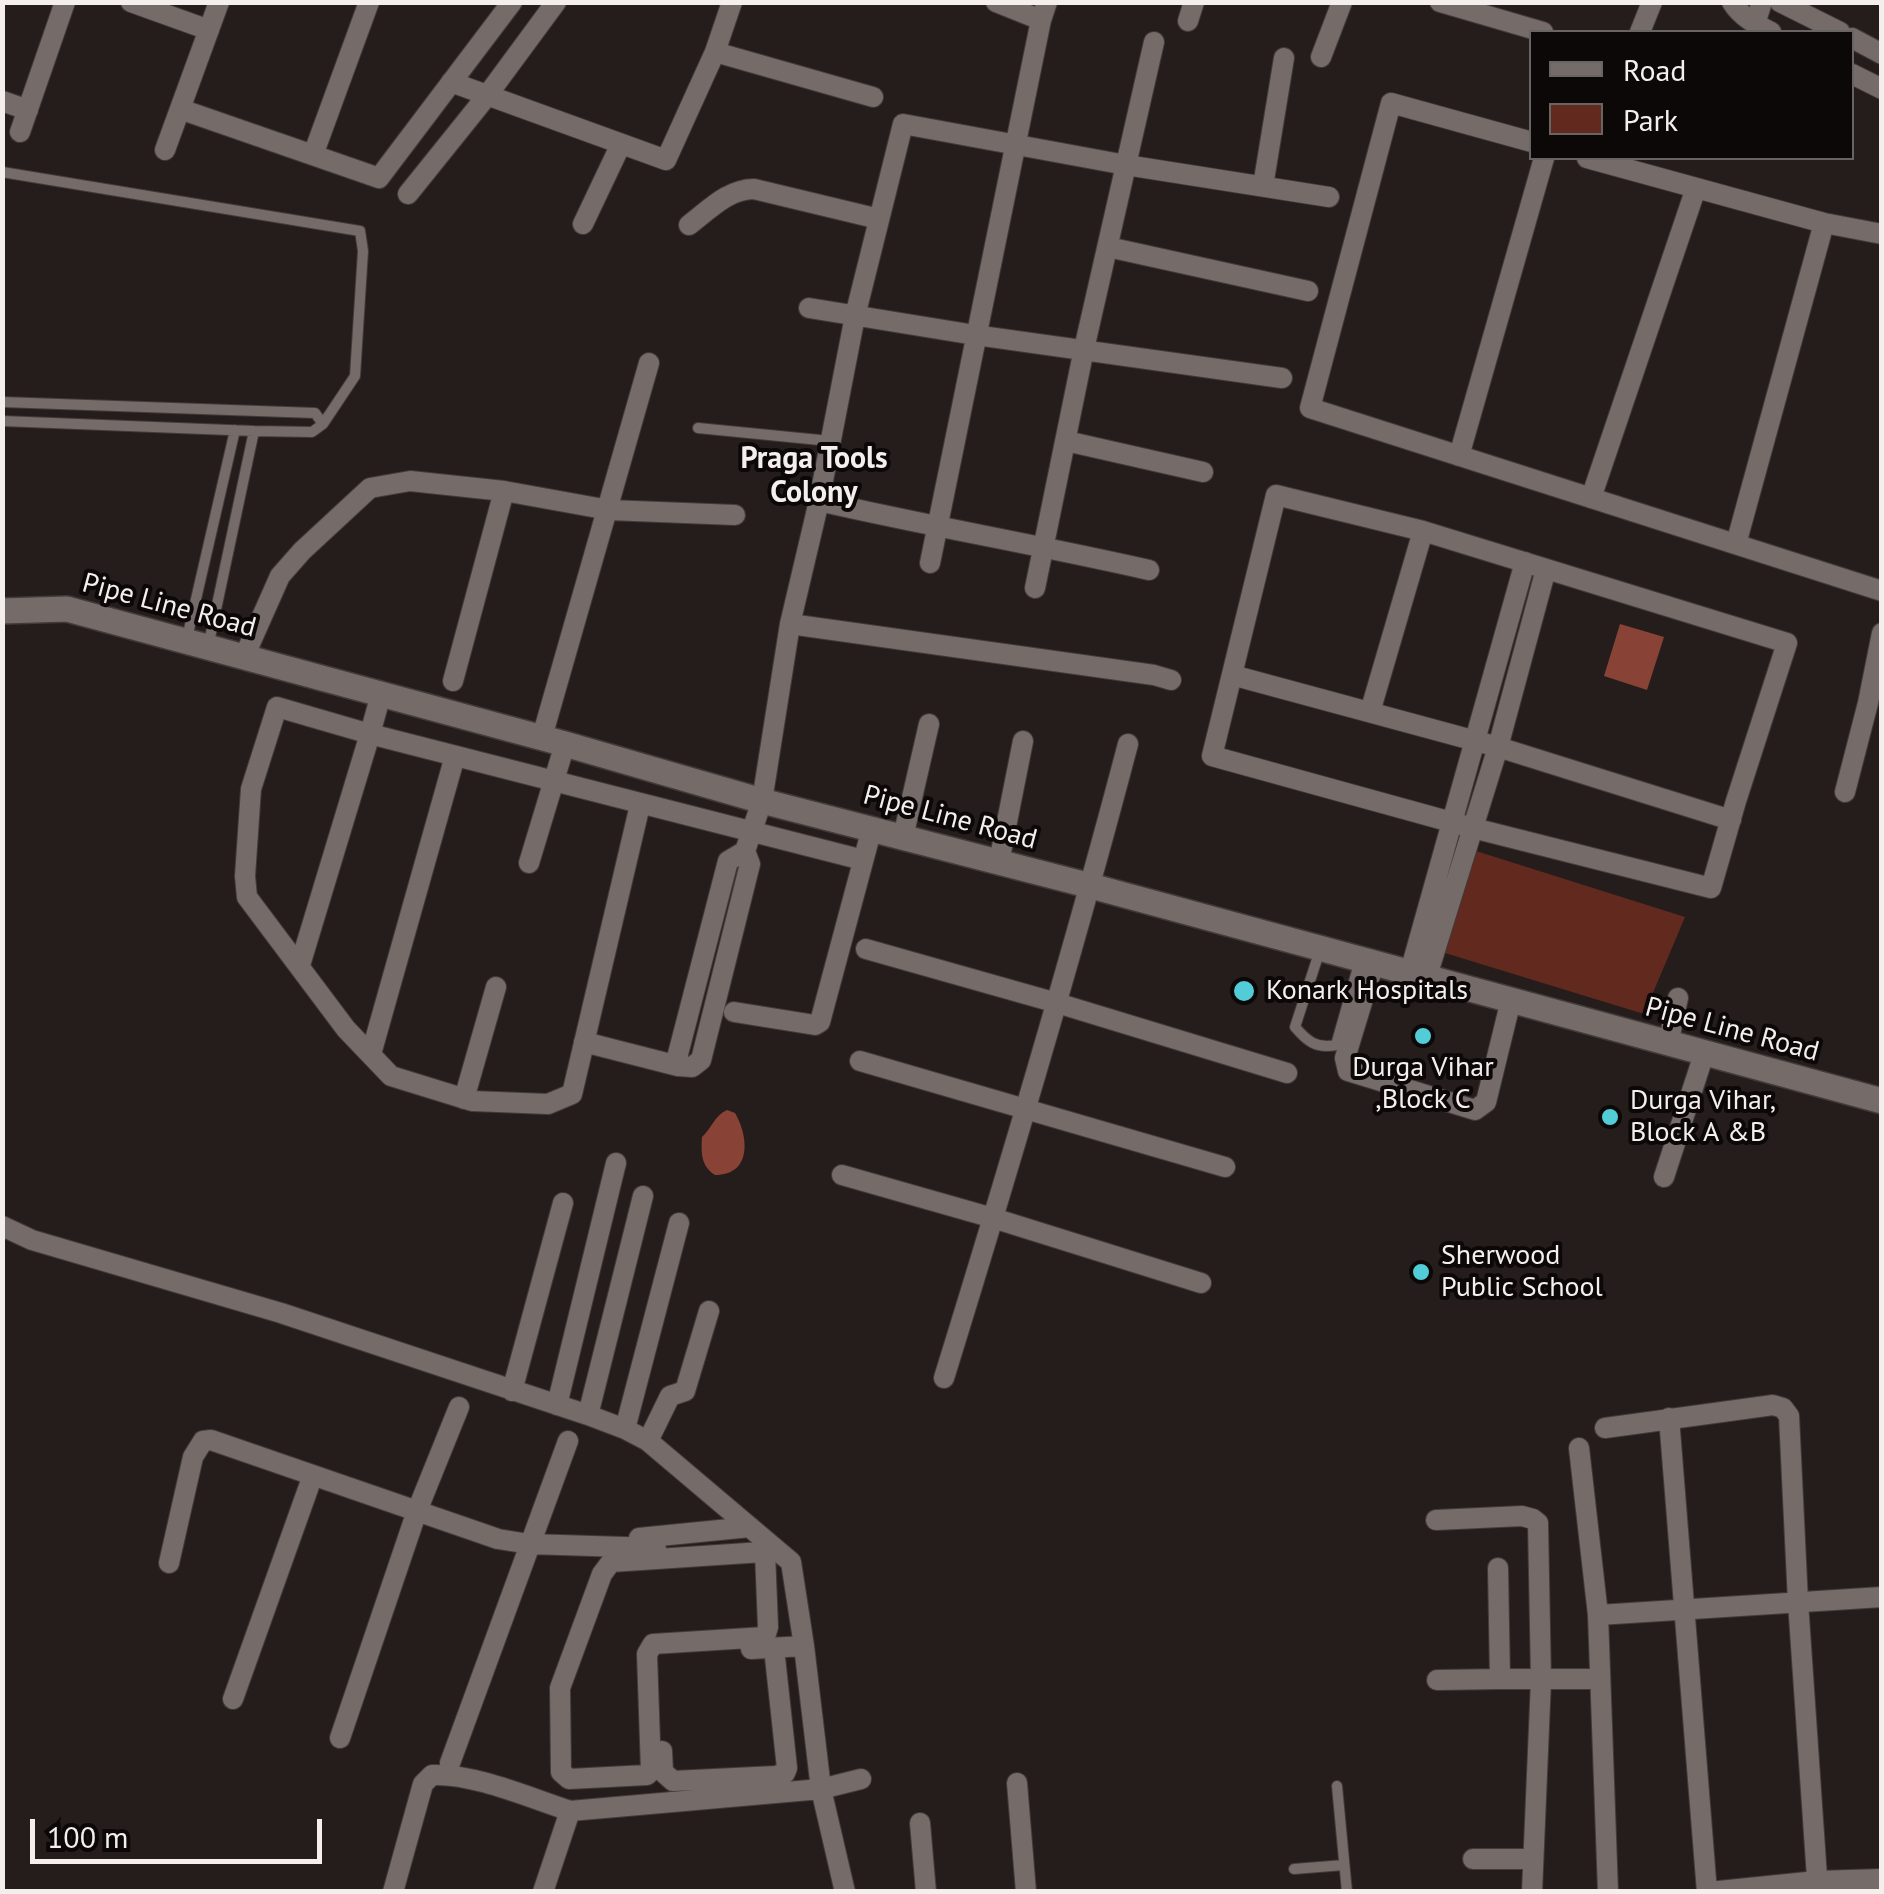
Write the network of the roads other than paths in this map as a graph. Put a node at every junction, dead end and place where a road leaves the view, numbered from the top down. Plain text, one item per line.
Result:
1 (65, 2) edge
2 (130, 2) edge
3 (219, 2) edge
4 (369, 2) edge
5 (512, 2) edge
6 (556, 2) edge
7 (732, 2) edge
8 (996, 2) edge
9 (1342, 2) edge
10 (1440, 2) edge
11 (1652, 2) edge
12 (1732, 2) edge
13 (1762, 2) edge
14 (1780, 2) edge
15 (1044, 11) edge
16 (1763, 28) edge
17 (208, 30) junction
18 (1536, 30) edge
19 (1641, 30) edge
20 (1836, 30) edge
21 (1854, 39) edge
22 (1154, 42) dead end
23 (715, 52) junction
24 (1882, 54) edge
25 (1284, 58) dead end
26 (1321, 58) dead end
27 (1854, 75) edge
28 (452, 82) junction
29 (1882, 89) edge
30 (486, 96) junction
31 (872, 97) dead end
32 (2, 101) edge
33 (180, 109) junction
34 (28, 110) junction
35 (20, 132) dead end
36 (1529, 141) edge
37 (1015, 143) junction
38 (622, 144) junction
39 (165, 150) dead end
40 (313, 155) junction
41 (1543, 160) edge
42 (1594, 160) edge
43 (1126, 164) junction
44 (2, 172) edge
45 (1263, 186) junction
46 (1696, 188) junction
47 (408, 194) dead end
48 (1329, 197) dead end
49 (879, 219) junction
50 (1824, 223) junction
51 (582, 224) dead end
52 (689, 225) dead end
53 (1882, 234) edge
54 (1108, 247) junction
55 (1308, 291) dead end
56 (808, 308) dead end
57 (855, 316) junction
58 (974, 335) junction
59 (1084, 349) junction
60 (649, 363) dead end
61 (1282, 378) dead end
62 (2, 402) edge
63 (2, 422) edge
64 (323, 424) junction
65 (698, 428) dead end
66 (235, 430) junction
67 (254, 431) junction
68 (831, 441) junction
69 (1066, 442) junction
70 (1459, 456) junction
71 (1203, 472) dead end
72 (504, 491) junction
73 (1592, 498) junction
74 (819, 502) junction
75 (608, 510) junction
76 (735, 515) dead end
77 (936, 528) junction
78 (1424, 531) junction
79 (1736, 544) junction
80 (1045, 546) junction
81 (1525, 562) junction
82 (930, 563) dead end
83 (1546, 569) junction
84 (1149, 570) dead end
85 (1036, 588) dead end
86 (1882, 591) edge
87 (2, 611) edge
88 (790, 624) junction
89 (1882, 633) edge
90 (197, 644) junction
91 (244, 657) junction
92 (1232, 675) junction
93 (1171, 680) dead end
94 (453, 682) dead end
95 (381, 694) junction
96 (1370, 712) junction
97 (929, 724) dead end
98 (370, 734) junction
99 (554, 740) junction
100 (1023, 741) dead end
101 (1475, 741) junction
102 (1128, 744) dead end
103 (1498, 748) junction
104 (455, 756) junction
105 (554, 782) junction
106 (1844, 792) dead end
107 (762, 801) junction
108 (640, 804) junction
109 (1731, 820) junction
110 (1462, 825) junction
111 (872, 828) junction
112 (903, 836) junction
113 (749, 840) junction
114 (864, 860) junction
115 (999, 862) junction
116 (529, 863) dead end
117 (1090, 886) junction
118 (1320, 948) junction
119 (866, 949) dead end
120 (1367, 961) junction
121 (300, 965) junction
122 (1418, 974) junction
123 (496, 987) dead end
124 (1678, 998) dead end
125 (1510, 1000) junction
126 (1056, 1004) junction
127 (734, 1012) dead end
128 (584, 1042) junction
129 (1668, 1044) junction
130 (370, 1054) junction
131 (1704, 1054) junction
132 (860, 1061) dead end
133 (1286, 1073) dead end
134 (464, 1099) junction
135 (1882, 1101) edge
136 (1026, 1110) junction
137 (616, 1162) dead end
138 (1225, 1167) dead end
139 (842, 1174) dead end
140 (1664, 1177) dead end
141 (643, 1196) dead end
142 (563, 1203) dead end
143 (993, 1218) junction
144 (679, 1223) dead end
145 (2, 1226) edge
146 (1200, 1283) dead end
147 (709, 1311) dead end
148 (944, 1378) dead end
149 (512, 1391) junction
150 (557, 1405) junction
151 (459, 1407) dead end
152 (588, 1415) junction
153 (1669, 1418) junction
154 (1604, 1428) dead end
155 (625, 1429) junction
156 (648, 1440) junction
157 (568, 1441) dead end
158 (1580, 1448) dead end
159 (313, 1475) junction
160 (418, 1511) junction
161 (1436, 1520) dead end
162 (529, 1544) junction
163 (769, 1549) junction
164 (169, 1563) dead end
165 (1498, 1568) dead end
166 (1882, 1597) edge
167 (1798, 1602) junction
168 (1683, 1611) junction
169 (1598, 1615) junction
170 (804, 1646) junction
171 (774, 1648) junction
172 (1500, 1679) junction
173 (1600, 1679) junction
174 (1436, 1680) dead end
175 (1541, 1680) junction
176 (233, 1699) dead end
177 (340, 1738) dead end
178 (450, 1763) dead end
179 (862, 1780) dead end
180 (1017, 1783) dead end
181 (782, 1784) junction
182 (1337, 1786) dead end
183 (821, 1789) junction
184 (570, 1811) junction
185 (920, 1823) dead end
186 (1473, 1859) dead end
187 (1533, 1859) junction
188 (1344, 1865) junction
189 (1294, 1870) dead end
190 (1882, 1879) edge
191 (1818, 1886) edge
192 (393, 1892) edge
193 (543, 1892) edge
194 (845, 1892) edge
195 (926, 1892) edge
196 (1026, 1892) edge
197 (1347, 1892) edge
198 (1532, 1892) edge
199 (1608, 1892) edge
200 (1708, 1892) edge

1 - 34 street
2 - 17 street
3 - 17 street
4 - 40 street
5 - 28 street
6 - 30 street
7 - 23 street
8 - 15 street
9 - 26 street
10 - 18 street
11 - 19 street
12 - 16 street
13 - 16 street
14 - 20 street
15 - 37 street
17 - 33 street
21 - 24 street
22 - 43 street
23 - 31 street
23 - 38 street
25 - 45 street
27 - 29 street
28 - 30 street
28 - 40 street
30 - 38 street
30 - 47 street
32 - 34 street
33 - 39 street
33 - 40 street
34 - 35 street
36 - 70 street
37 - 43 street
37 - 49 street
37 - 58 street
38 - 51 street
41 - 70 street
42 - 46 street
43 - 45 street
43 - 54 street
44 - 64 lane
45 - 48 street
46 - 50 street
46 - 73 street
49 - 52 street
49 - 57 street
50 - 53 street
50 - 79 street
54 - 55 street
54 - 59 street
56 - 57 street
57 - 58 street
57 - 68 street
58 - 59 street
58 - 77 street
59 - 61 street
59 - 69 street
60 - 75 street
62 - 64 lane
63 - 66 lane
64 - 67 lane
65 - 68 lane
66 - 67 lane
66 - 90 lane
67 - 90 lane
68 - 74 street
69 - 71 street
69 - 80 street
70 - 73 street
72 - 75 street
72 - 91 street
72 - 94 street
73 - 79 street
74 - 77 street
74 - 88 street
75 - 76 street
75 - 99 street
77 - 80 street
77 - 82 street
78 - 81 street
78 - 92 street
78 - 96 street
79 - 86 street
80 - 84 street
80 - 85 street
81 - 83 street
81 - 101 street
83 - 103 street
83 - 109 street
87 - 90 street, Pipe Line Road
88 - 93 street
88 - 107 street
89 - 106 street
90 - 91 street, Pipe Line Road
91 - 95 street, Pipe Line Road
92 - 96 street
92 - 110 street
95 - 98 street
95 - 99 street, Pipe Line Road
96 - 101 street
97 - 112 street
98 - 104 street
98 - 121 street
98 - 121 street
99 - 105 street
99 - 107 street, Pipe Line Road
100 - 115 street
101 - 103 street
101 - 110 street
102 - 117 street
103 - 109 street
103 - 110 street
104 - 105 street
104 - 130 street
105 - 108 street
105 - 116 street
107 - 111 street, Pipe Line Road
107 - 113 street
108 - 113 street
108 - 128 street
109 - 110 street
110 - 122 street
110 - 122 street
111 - 112 street, Pipe Line Road
111 - 114 street
112 - 115 street, Pipe Line Road
113 - 114 street
113 - 128 street
114 - 127 street
115 - 117 street, Pipe Line Road
117 - 118 street, Pipe Line Road
117 - 126 street
118 - 120 street, Pipe Line Road
118 - 120 lane
119 - 126 street
120 - 122 street, Pipe Line Road
120 - 125 street
121 - 130 street
122 - 125 street, Pipe Line Road
123 - 134 street
124 - 129 street
125 - 129 street, Pipe Line Road
126 - 133 street
126 - 136 street
128 - 134 street
129 - 131 street, Pipe Line Road
130 - 134 street
131 - 135 street, Pipe Line Road
131 - 140 street
132 - 136 street
136 - 138 street
136 - 143 street
137 - 150 street
139 - 143 street
141 - 152 street
142 - 149 street
143 - 146 street
143 - 148 street
144 - 155 street
145 - 149 street
147 - 156 street
149 - 150 street
150 - 152 street
151 - 160 street
152 - 155 street
153 - 154 street
153 - 167 street
153 - 168 street
155 - 156 street
156 - 163 street
157 - 162 street
158 - 169 street
159 - 160 street
159 - 164 street
159 - 176 street
160 - 162 street
160 - 177 street
161 - 175 street
162 - 163 street
162 - 178 street
163 - 163 street
163 - 170 street
165 - 172 street
166 - 167 street
167 - 168 street
167 - 191 street
168 - 169 street
168 - 200 street
169 - 173 street
170 - 171 street
170 - 183 street
171 - 181 street
171 - 181 street
172 - 174 street
172 - 175 street
173 - 175 street
173 - 199 street
175 - 187 street
179 - 183 street
180 - 196 street
181 - 183 street
181 - 184 street
182 - 188 lane
183 - 194 street
184 - 192 street
184 - 193 street
185 - 195 street
186 - 187 street
187 - 198 street
188 - 189 lane
188 - 197 lane
190 - 191 street
191 - 200 street

